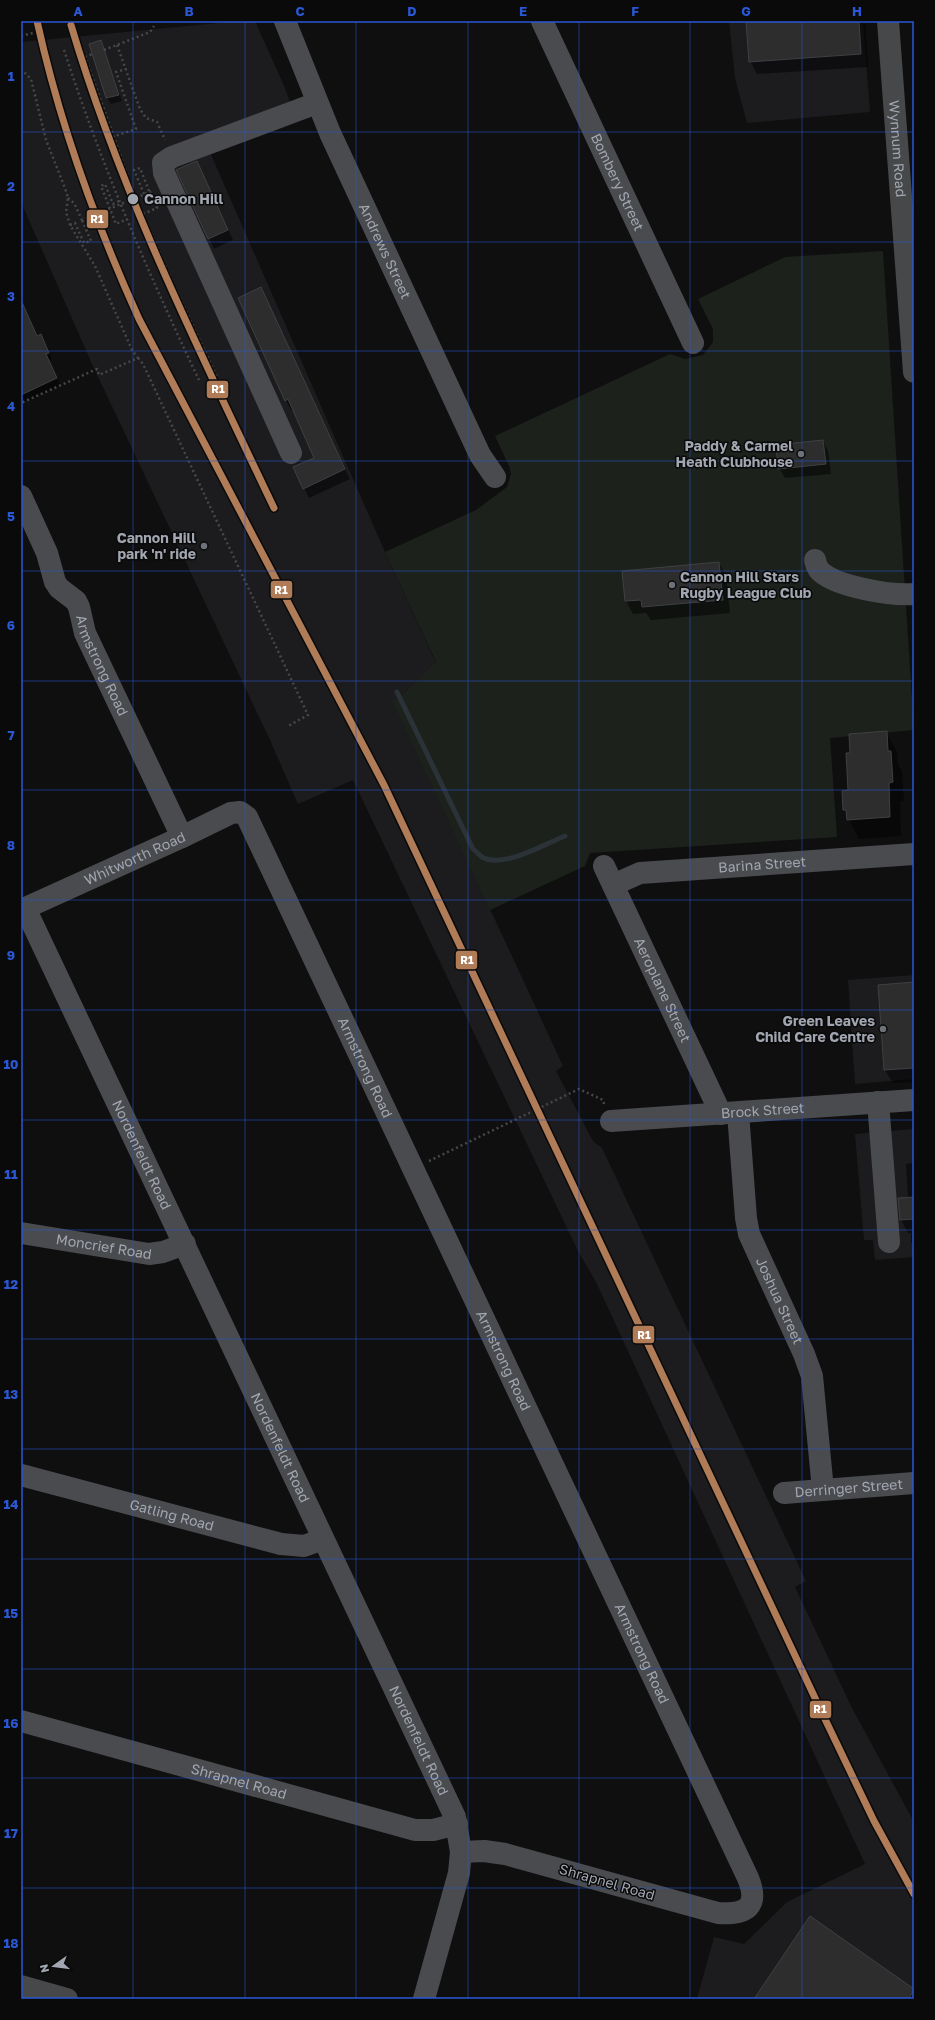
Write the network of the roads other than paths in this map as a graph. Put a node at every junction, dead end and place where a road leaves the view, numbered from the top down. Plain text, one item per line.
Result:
1 (285, 21) edge
2 (542, 21) edge
3 (888, 21) edge
4 (317, 104) junction
5 (693, 343) dead end
6 (914, 372) edge
7 (291, 453) dead end
8 (496, 477) dead end
9 (21, 496) edge
10 (814, 560) dead end
11 (914, 594) edge
12 (247, 817) joint
13 (182, 837) junction
14 (914, 854) edge
15 (609, 875) joint
16 (23, 909) edge
17 (914, 1100) edge
18 (878, 1102) junction
19 (729, 1113) junction
20 (611, 1122) road end
21 (21, 1233) edge
22 (889, 1242) dead end
23 (185, 1244) junction
24 (21, 1475) edge
25 (914, 1483) edge
26 (823, 1490) junction
27 (784, 1493) dead end
28 (323, 1539) junction
29 (21, 1721) edge
30 (457, 1824) junction
31 (461, 1852) junction
32 (751, 1906) joint
33 (21, 1986) edge
34 (67, 1999) edge
35 (424, 1999) edge

1 - 4 street, Andrews Street
2 - 5 street, Bombery Street
3 - 6 main road, Wynnum Road
4 - 7 street
4 - 8 street, Andrews Street
9 - 13 street, Armstrong Road
10 - 11 street
12 - 13 street, Whitworth Road
12 - 32 street, Armstrong Road
13 - 16 street, Whitworth Road
14 - 15 street, Barina Street
15 - 19 street, Aeroplane Street
16 - 23 street, Nordenfeldt Road
17 - 18 street, Brock Street
18 - 19 street, Brock Street
18 - 22 street
19 - 20 street, Brock Street
19 - 26 street, Joshua Street
21 - 23 street, Moncrief Road
23 - 28 street, Nordenfeldt Road
24 - 28 street, Gatling Road
25 - 26 street, Derringer Street
26 - 27 street, Derringer Street
28 - 30 street, Nordenfeldt Road
29 - 30 street, Shrapnel Road
30 - 31 street, Nordenfeldt Road
31 - 32 street, Shrapnel Road
31 - 35 street, Nordenfeldt Road
33 - 34 main road

